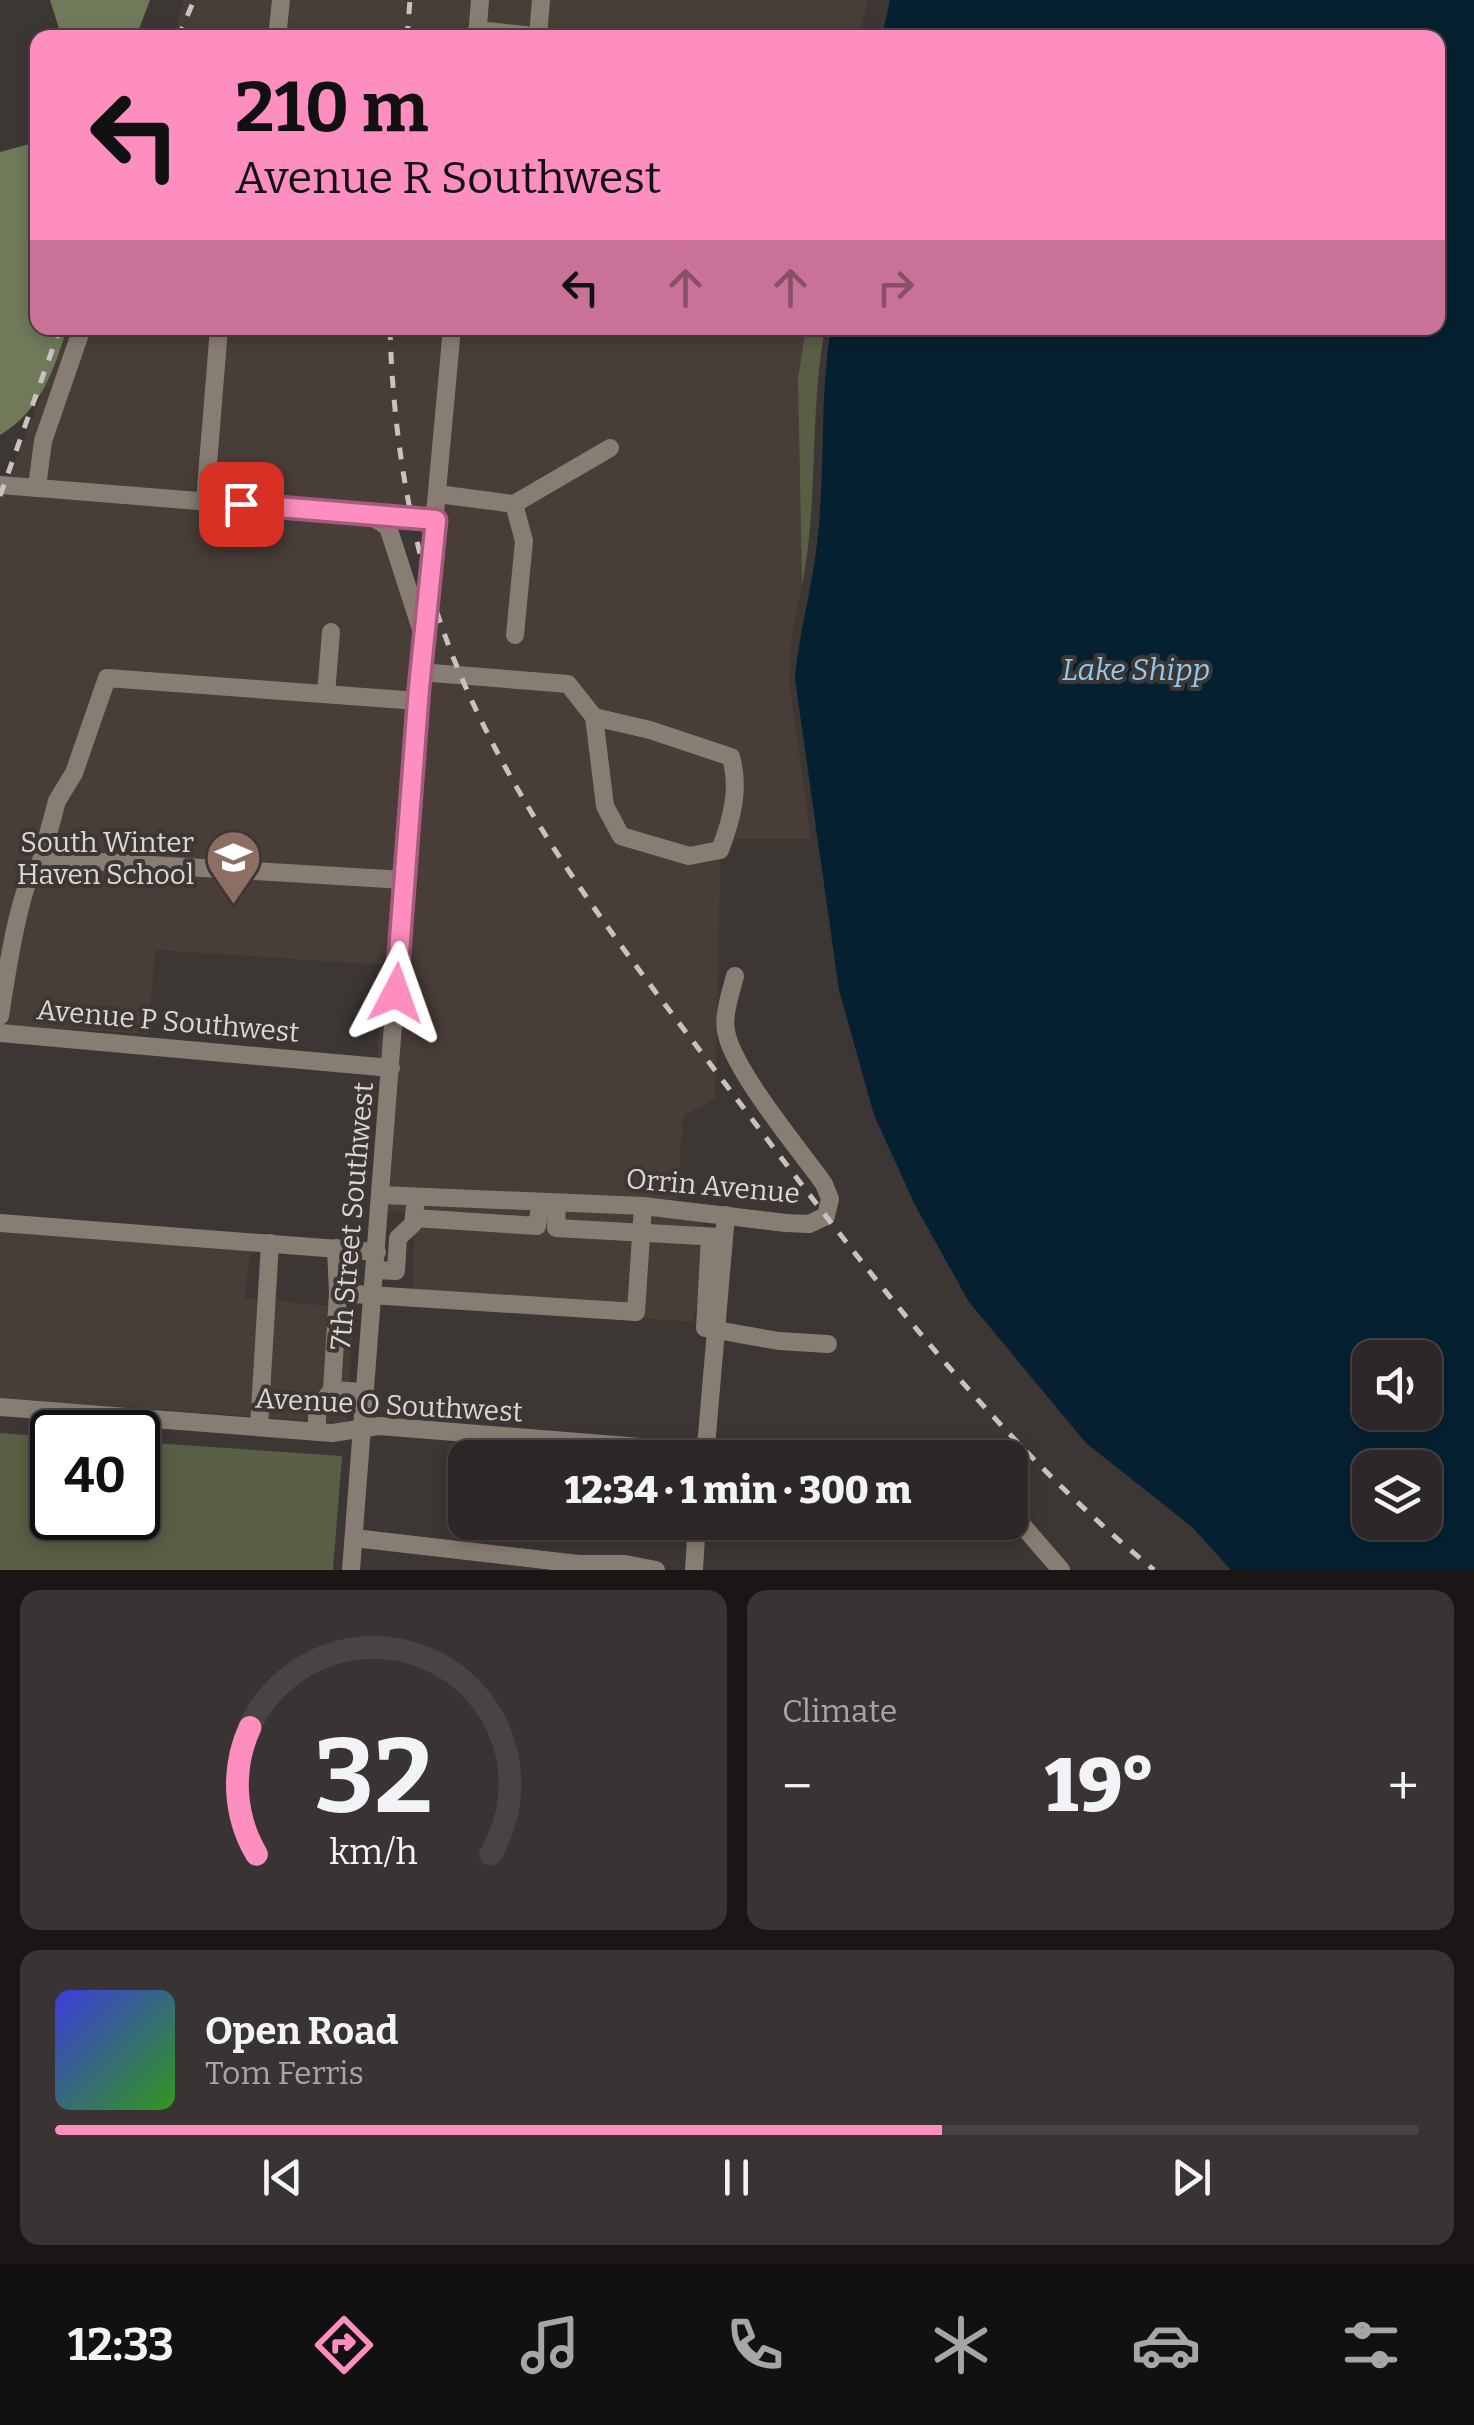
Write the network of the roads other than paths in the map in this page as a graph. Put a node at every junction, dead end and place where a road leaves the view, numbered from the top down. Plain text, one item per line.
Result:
1 (281, 0) edge
2 (480, 0) edge
3 (541, 0) edge
4 (278, 30) edge
5 (477, 30) edge
6 (538, 30) edge
7 (80, 335) edge
8 (218, 335) edge
9 (451, 335) edge
10 (610, 448) dead end
11 (0, 485) edge
12 (37, 487) junction
13 (438, 494) junction
14 (205, 501) junction
15 (514, 504) junction
16 (369, 515) junction
17 (436, 520) junction
18 (331, 632) dead end
19 (516, 635) dead end
20 (424, 638) junction
21 (420, 672) junction
22 (326, 694) junction
23 (418, 701) junction
24 (594, 717) junction
25 (37, 867) junction
26 (404, 880) junction
27 (734, 976) dead end
28 (0, 1016) edge
29 (0, 1032) edge
30 (392, 1068) junction
31 (382, 1194) junction
32 (417, 1196) junction
33 (549, 1203) junction
34 (643, 1206) junction
35 (726, 1215) junction
36 (414, 1218) junction
37 (0, 1224) edge
38 (641, 1232) junction
39 (718, 1237) junction
40 (270, 1243) junction
41 (336, 1248) junction
42 (376, 1261) junction
43 (338, 1293) junction
44 (373, 1297) junction
45 (718, 1328) junction
46 (828, 1344) dead end
47 (332, 1390) junction
48 (366, 1392) junction
49 (0, 1407) edge
50 (258, 1427) junction
51 (362, 1430) junction
52 (317, 1432) junction
53 (536, 1440) edge
54 (707, 1440) edge
55 (1028, 1533) edge
56 (354, 1538) junction
57 (696, 1540) edge
58 (1057, 1568) edge
59 (352, 1570) edge
60 (656, 1570) edge
61 (694, 1570) edge

1 - 4 street
2 - 5 street
3 - 6 street
7 - 12 street
8 - 14 street
9 - 13 street, 7th Street Southwest
10 - 15 street
11 - 12 street
12 - 14 street
13 - 15 street
13 - 17 street, 7th Street Southwest
14 - 16 street
15 - 19 street
16 - 17 street
16 - 20 street
17 - 20 street, 7th Street Southwest
18 - 22 street
20 - 21 street, 7th Street Southwest
21 - 23 street, 7th Street Southwest
21 - 24 street
22 - 23 street
22 - 25 street
23 - 26 street, 7th Street Southwest
24 - 24 street
25 - 26 street
25 - 28 street
26 - 30 street, 7th Street Southwest
27 - 35 street, Orrin Avenue
29 - 30 street, Avenue P Southwest
30 - 31 street, 7th Street Southwest
31 - 32 street, Orrin Avenue
31 - 42 street, 7th Street Southwest
32 - 33 street, Orrin Avenue
32 - 36 street
33 - 34 street, Orrin Avenue
33 - 36 street
33 - 38 street
34 - 35 street, Orrin Avenue
34 - 38 street
35 - 39 street
36 - 42 street
37 - 40 street
38 - 39 street
38 - 44 street
39 - 45 street
40 - 41 street
40 - 50 street
41 - 42 street
41 - 43 street
42 - 44 street, 7th Street Southwest
43 - 44 street
43 - 47 street
44 - 48 street, 7th Street Southwest
45 - 46 street
45 - 54 street
47 - 48 street
47 - 52 street
48 - 51 street, 7th Street Southwest
49 - 50 street, Avenue O Southwest
50 - 52 street, Avenue O Southwest
51 - 52 street, Avenue O Southwest
51 - 53 street, Avenue O Southwest
51 - 56 street, 7th Street Southwest
55 - 58 street
56 - 59 street, 7th Street Southwest
56 - 60 street
57 - 61 street

